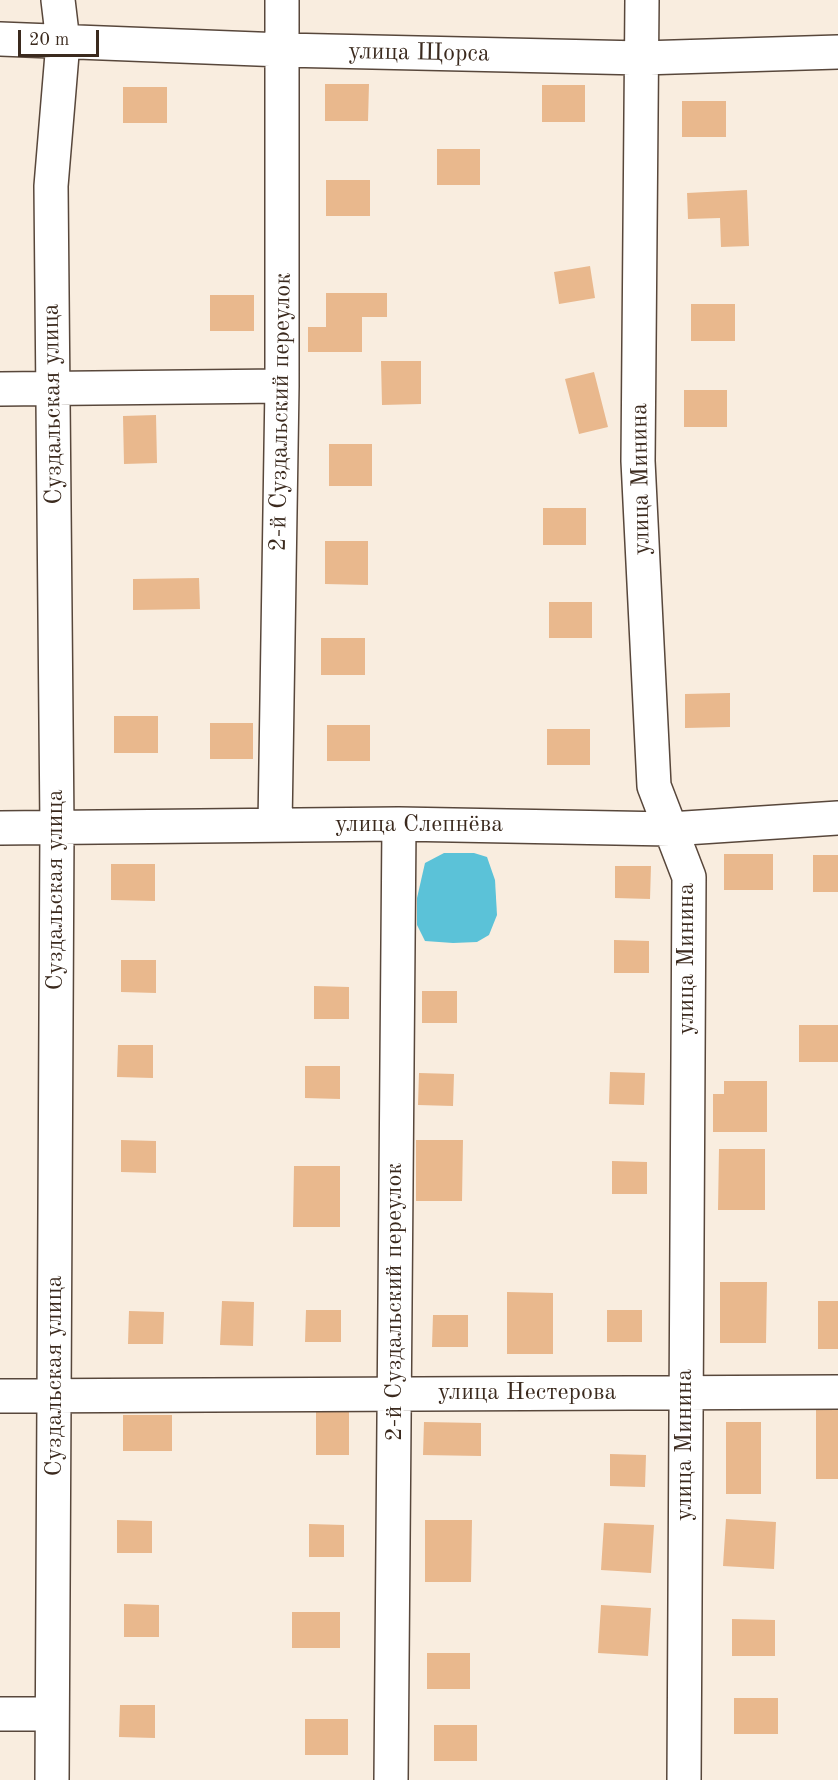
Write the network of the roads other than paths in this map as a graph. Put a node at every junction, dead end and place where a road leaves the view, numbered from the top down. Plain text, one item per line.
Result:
1 (58, 0) edge
2 (282, 0) edge
3 (642, 0) edge
4 (0, 39) edge
5 (63, 42) junction
6 (283, 50) junction
7 (838, 52) edge
8 (642, 58) junction
9 (282, 386) junction
10 (53, 388) junction
11 (0, 389) edge
12 (838, 818) edge
13 (399, 824) junction
14 (275, 825) junction
15 (0, 828) edge
16 (57, 828) junction
17 (670, 829) junction
18 (686, 1392) junction
19 (838, 1392) edge
20 (395, 1393) junction
21 (55, 1395) junction
22 (0, 1396) edge
23 (0, 1714) edge
24 (52, 1714) junction
25 (52, 1780) edge
26 (390, 1780) edge
27 (684, 1780) edge

1 - 5 street, Суздальская улица
2 - 6 street, 2-й Суздальский переулок
3 - 8 street, улица Минина
4 - 5 street, улица Щорса
5 - 6 street, улица Щорса
5 - 10 street, Суздальская улица
6 - 8 street, улица Щорса
6 - 9 street, 2-й Суздальский переулок
7 - 8 street, улица Щорса
8 - 17 street, улица Минина
9 - 10 street
9 - 14 street, 2-й Суздальский переулок
10 - 11 street
10 - 16 street, Суздальская улица
12 - 17 street, улица Слепнёва
13 - 14 street, улица Слепнёва
13 - 17 street, улица Слепнёва
13 - 20 street, 2-й Суздальский переулок
14 - 16 street, улица Слепнёва
15 - 16 street, улица Слепнёва
16 - 21 street, Суздальская улица
17 - 18 street, улица Минина
18 - 19 street, улица Нестерова
18 - 20 street, улица Нестерова
18 - 27 street, улица Минина
20 - 21 street, улица Нестерова
20 - 26 street, 2-й Суздальский переулок
21 - 22 street, улица Нестерова
21 - 24 street, Суздальская улица
23 - 24 street
24 - 25 street, Суздальская улица

